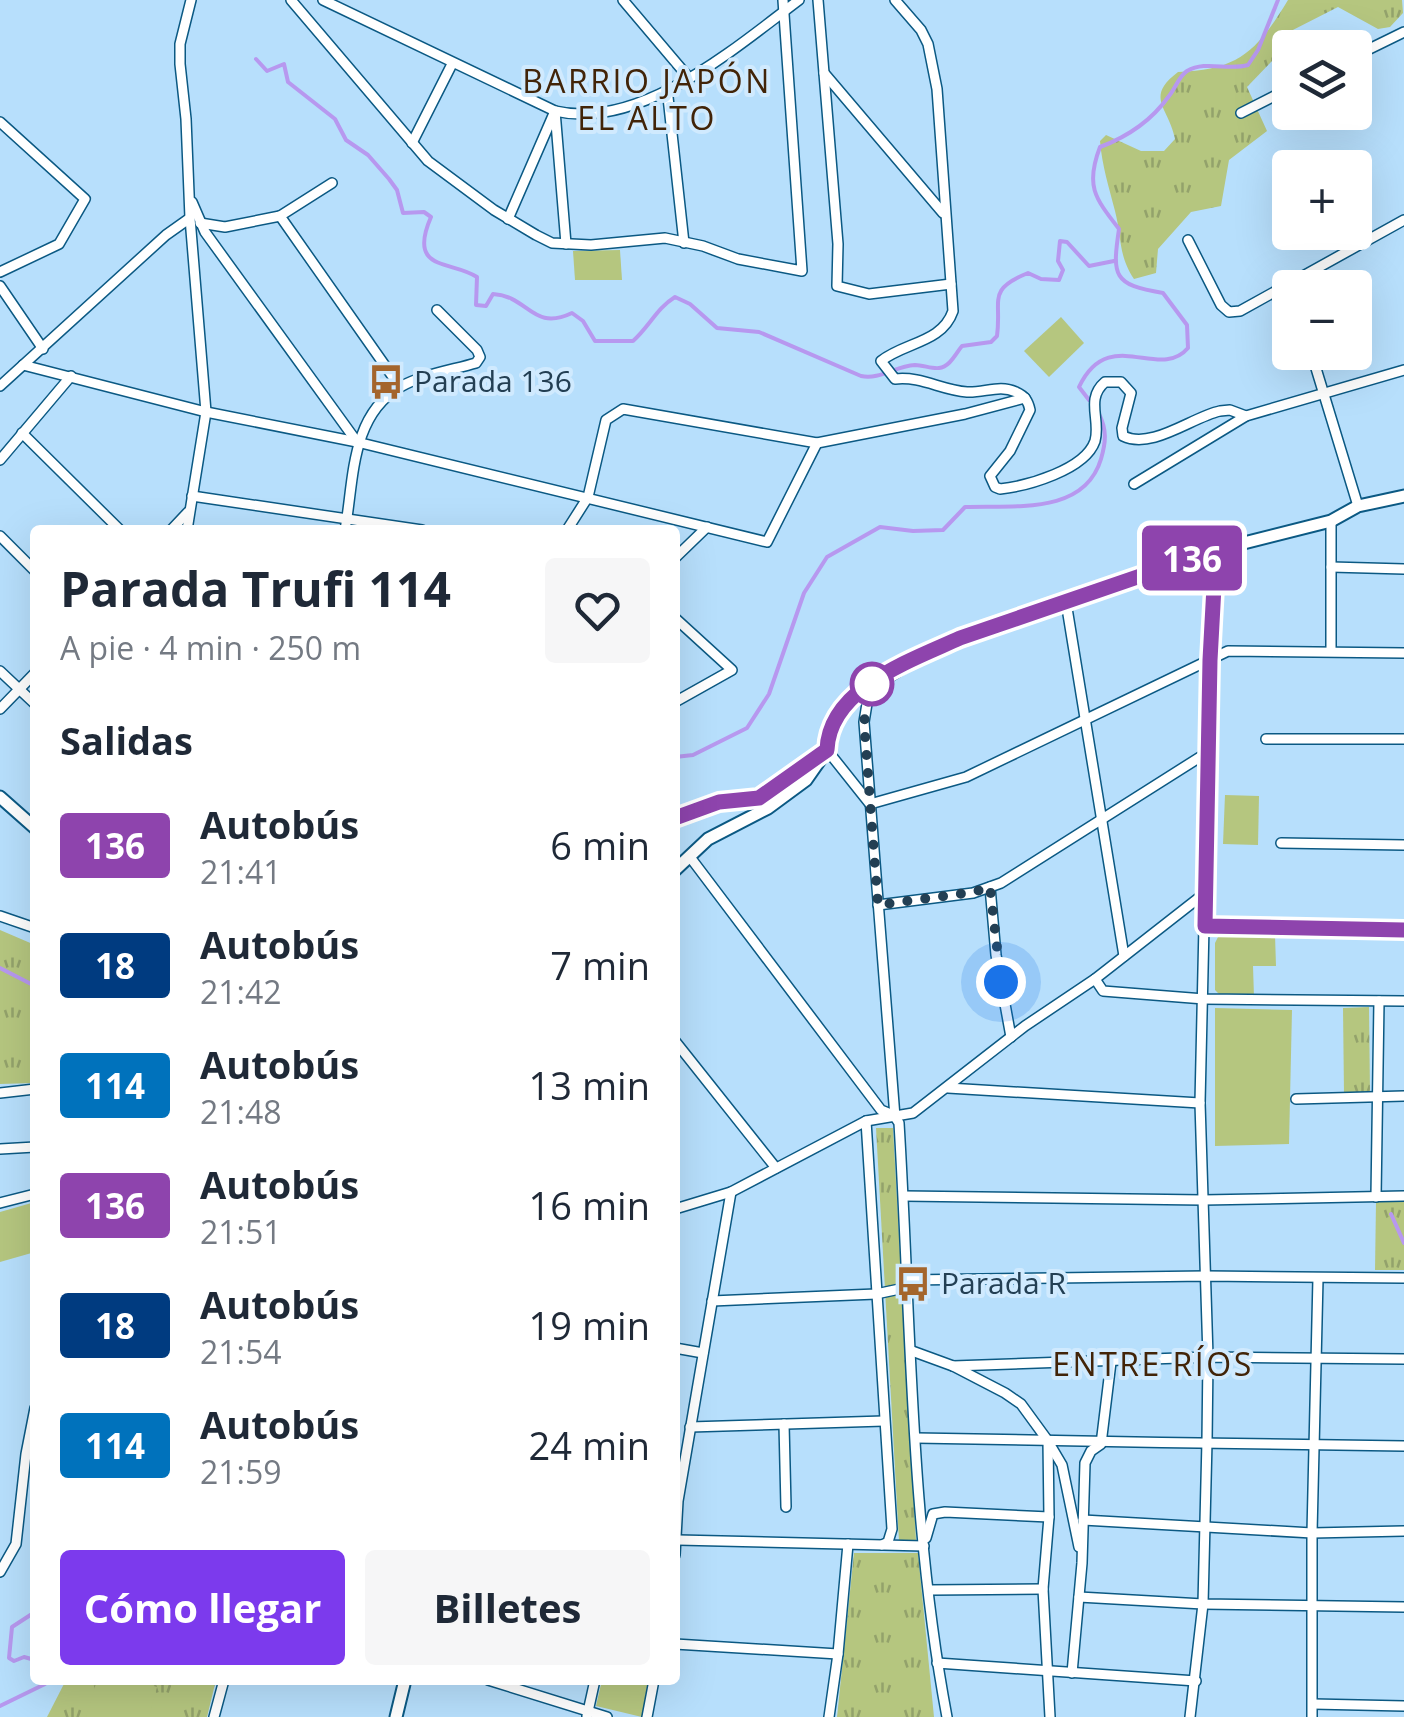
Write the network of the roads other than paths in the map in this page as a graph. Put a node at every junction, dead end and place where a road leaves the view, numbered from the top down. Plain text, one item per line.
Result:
1 (192, 0) edge
2 (291, 0) edge
3 (323, 0) edge
4 (623, 0) edge
5 (798, 0) edge
6 (818, 0) edge
7 (895, 0) edge
8 (781, 4) edge
9 (1404, 32) edge
10 (1372, 48) edge
11 (452, 64) junction
12 (824, 72) junction
13 (689, 78) junction
14 (667, 88) junction
15 (1272, 97) edge
16 (555, 111) junction
17 (1240, 113) dead end
18 (0, 122) edge
19 (412, 143) junction
20 (332, 182) dead end
21 (280, 216) junction
22 (945, 216) junction
23 (508, 219) junction
24 (195, 220) junction
25 (1404, 220) edge
26 (1188, 240) dead end
27 (684, 243) junction
28 (566, 244) junction
29 (1318, 270) edge
30 (0, 272) edge
31 (951, 284) junction
32 (0, 286) edge
33 (1272, 295) edge
34 (437, 310) dead end
35 (43, 348) junction
36 (23, 365) junction
37 (1316, 370) edge
38 (1404, 370) edge
39 (71, 376) junction
40 (0, 386) edge
41 (400, 387) junction
42 (1324, 395) junction
43 (1025, 398) junction
44 (206, 412) junction
45 (1246, 416) junction
46 (22, 434) junction
47 (357, 442) junction
48 (816, 443) junction
49 (0, 460) edge
50 (1134, 484) dead end
51 (192, 496) junction
52 (1404, 496) edge
53 (588, 498) junction
54 (1358, 506) junction
55 (190, 510) junction
56 (1331, 520) junction
57 (115, 525) edge
58 (176, 525) edge
59 (188, 525) edge
60 (346, 525) edge
61 (570, 525) edge
62 (707, 527) junction
63 (0, 536) edge
64 (1216, 550) junction
65 (680, 553) edge
66 (30, 566) edge
67 (1331, 568) junction
68 (1404, 569) edge
69 (1066, 602) junction
70 (680, 623) edge
71 (1331, 651) junction
72 (1404, 653) edge
73 (1210, 660) junction
74 (0, 671) edge
75 (30, 677) edge
76 (870, 685) junction
77 (19, 689) junction
78 (30, 699) edge
79 (680, 699) edge
80 (0, 709) edge
81 (1085, 720) junction
82 (1266, 739) dead end
83 (1404, 739) edge
84 (827, 750) junction
85 (1208, 752) junction
86 (0, 797) edge
87 (870, 804) junction
88 (680, 816) edge
89 (1102, 820) junction
90 (30, 824) edge
91 (1281, 843) dead end
92 (1404, 844) edge
93 (690, 857) junction
94 (680, 866) edge
95 (990, 887) junction
96 (1204, 893) junction
97 (878, 905) junction
98 (0, 916) edge
99 (30, 926) edge
100 (1205, 926) junction
101 (1404, 930) edge
102 (1124, 956) junction
103 (1095, 979) junction
104 (1204, 999) junction
105 (1379, 1001) junction
106 (1404, 1001) edge
107 (1011, 1037) junction
108 (680, 1046) edge
109 (947, 1088) junction
110 (30, 1090) edge
111 (0, 1093) edge
112 (1377, 1096) junction
113 (1404, 1096) edge
114 (1296, 1098) dead end
115 (1200, 1103) junction
116 (897, 1120) junction
117 (866, 1122) junction
118 (30, 1147) edge
119 (0, 1149) edge
120 (776, 1168) junction
121 (730, 1192) junction
122 (30, 1195) edge
123 (904, 1196) junction
124 (1404, 1196) edge
125 (1376, 1197) junction
126 (1202, 1200) junction
127 (0, 1204) edge
128 (680, 1207) edge
129 (1206, 1276) junction
130 (1318, 1278) junction
131 (1404, 1278) edge
132 (909, 1283) junction
133 (876, 1294) junction
134 (712, 1301) junction
135 (680, 1349) edge
136 (912, 1350) junction
137 (703, 1353) junction
138 (1208, 1356) junction
139 (1316, 1356) junction
140 (1404, 1358) edge
141 (1111, 1362) junction
142 (953, 1366) junction
143 (884, 1420) junction
144 (784, 1424) junction
145 (690, 1427) junction
146 (30, 1434) edge
147 (916, 1438) junction
148 (1048, 1441) junction
149 (1207, 1441) junction
150 (1101, 1444) junction
151 (1315, 1444) junction
152 (1404, 1446) edge
153 (680, 1479) edge
154 (786, 1507) dead end
155 (1049, 1517) junction
156 (1083, 1520) junction
157 (1204, 1526) junction
158 (1404, 1531) edge
159 (1312, 1532) junction
160 (680, 1540) edge
161 (848, 1544) junction
162 (882, 1544) junction
163 (924, 1546) junction
164 (1082, 1563) junction
165 (0, 1572) edge
166 (1043, 1589) junction
167 (930, 1590) junction
168 (1079, 1597) junction
169 (1203, 1604) junction
170 (1312, 1607) junction
171 (1404, 1607) edge
172 (680, 1644) edge
173 (838, 1654) junction
174 (936, 1663) junction
175 (1046, 1672) junction
176 (1072, 1673) junction
177 (1196, 1681) junction
178 (223, 1685) edge
179 (404, 1685) edge
180 (503, 1685) edge
181 (594, 1685) edge
182 (653, 1685) edge
183 (1313, 1704) junction
184 (1404, 1706) edge
185 (587, 1714) edge
186 (218, 1716) edge
187 (396, 1717) edge
188 (607, 1717) edge
189 (648, 1717) edge
190 (829, 1717) edge
191 (947, 1717) edge
192 (1050, 1717) edge
193 (1190, 1717) edge
194 (1312, 1717) edge

1 - 24 street
2 - 19 street
3 - 11 street
4 - 13 street
5 - 8 street
6 - 12 street
7 - 22 street
8 - 13 street
8 - 27 street
9 - 10 street
11 - 16 street
11 - 19 street
12 - 22 street
12 - 31 street
13 - 14 street
14 - 16 street
14 - 27 street
15 - 17 street
16 - 23 street
16 - 28 street
18 - 30 street
19 - 23 street
20 - 21 street
21 - 24 street
21 - 41 street
22 - 31 street
23 - 28 street
24 - 35 street
24 - 44 street
24 - 47 street
25 - 29 street
26 - 33 street
27 - 28 street
31 - 43 street
32 - 35 street
34 - 41 street
35 - 36 street
36 - 39 street
36 - 40 street
37 - 42 street
38 - 42 street
39 - 44 street
39 - 46 street
41 - 47 street
42 - 45 street
42 - 54 street
43 - 45 street
43 - 48 street
44 - 47 street
44 - 51 street
45 - 50 street
46 - 49 street
46 - 57 street
47 - 53 street
47 - 60 street
48 - 53 street
48 - 62 street
51 - 55 street
51 - 60 street
52 - 54 street
53 - 61 street
53 - 62 street
54 - 56 street
55 - 58 street
55 - 59 street
56 - 64 street
56 - 67 street
62 - 65 street
63 - 66 street
64 - 69 street
64 - 73 street
67 - 68 street
67 - 71 street
69 - 76 street
69 - 81 street
70 - 79 street
71 - 72 street
71 - 73 street
73 - 81 street
73 - 85 street
74 - 77 street
75 - 77 street
76 - 84 street
76 - 87 street
77 - 78 street
77 - 80 street
81 - 87 street
81 - 89 street
82 - 83 street
84 - 87 street
84 - 88 street
84 - 93 street
85 - 89 street
85 - 96 street
86 - 90 street
87 - 97 street
89 - 95 street
89 - 102 street
91 - 92 street
93 - 94 street
93 - 116 street
95 - 97 street
95 - 107 street
96 - 100 street
96 - 102 street
97 - 116 street
98 - 99 street
100 - 101 street
100 - 104 street
102 - 103 street
103 - 104 street
103 - 107 street
104 - 105 street
104 - 115 street
105 - 106 street
105 - 112 street
107 - 109 street
108 - 120 street
109 - 115 street
109 - 116 street
110 - 111 street
112 - 113 street
112 - 114 street
112 - 125 street
115 - 126 street
116 - 117 street
116 - 123 street
117 - 120 street
117 - 133 street
118 - 119 street
120 - 121 street
121 - 128 street
121 - 134 street
122 - 127 street
123 - 126 street
123 - 132 street
124 - 125 street
125 - 126 street
126 - 129 street
129 - 130 street
129 - 132 street
129 - 138 street
130 - 131 street
130 - 139 street
132 - 133 street
132 - 136 street
133 - 134 street
133 - 143 street
134 - 137 street
135 - 137 street
136 - 142 street
136 - 147 street
137 - 145 street
138 - 139 street
138 - 141 street
138 - 149 street
139 - 140 street
139 - 151 street
141 - 142 street
141 - 150 street
142 - 148 street
143 - 144 street
143 - 162 street
144 - 145 street
144 - 154 street
145 - 153 street
146 - 165 street
147 - 148 street
147 - 163 street
148 - 150 street
148 - 155 street
148 - 164 street
149 - 150 street
149 - 151 street
149 - 157 street
150 - 156 street
151 - 152 street
151 - 159 street
155 - 163 street
155 - 166 street
156 - 157 street
156 - 164 street
157 - 159 street
157 - 169 street
158 - 159 street
159 - 170 street
160 - 161 street
161 - 162 street
161 - 173 street
162 - 163 street
163 - 167 street
164 - 168 street
166 - 167 street
166 - 175 street
167 - 174 street
168 - 169 street
168 - 176 street
169 - 170 street
169 - 177 street
170 - 171 street
170 - 183 street
172 - 173 street
173 - 190 street
174 - 175 street
174 - 191 street
175 - 176 street
175 - 192 street
176 - 177 street
177 - 193 street
178 - 186 street
179 - 187 street
180 - 185 street
181 - 185 street
182 - 189 street
183 - 184 street
183 - 194 street
185 - 188 street

